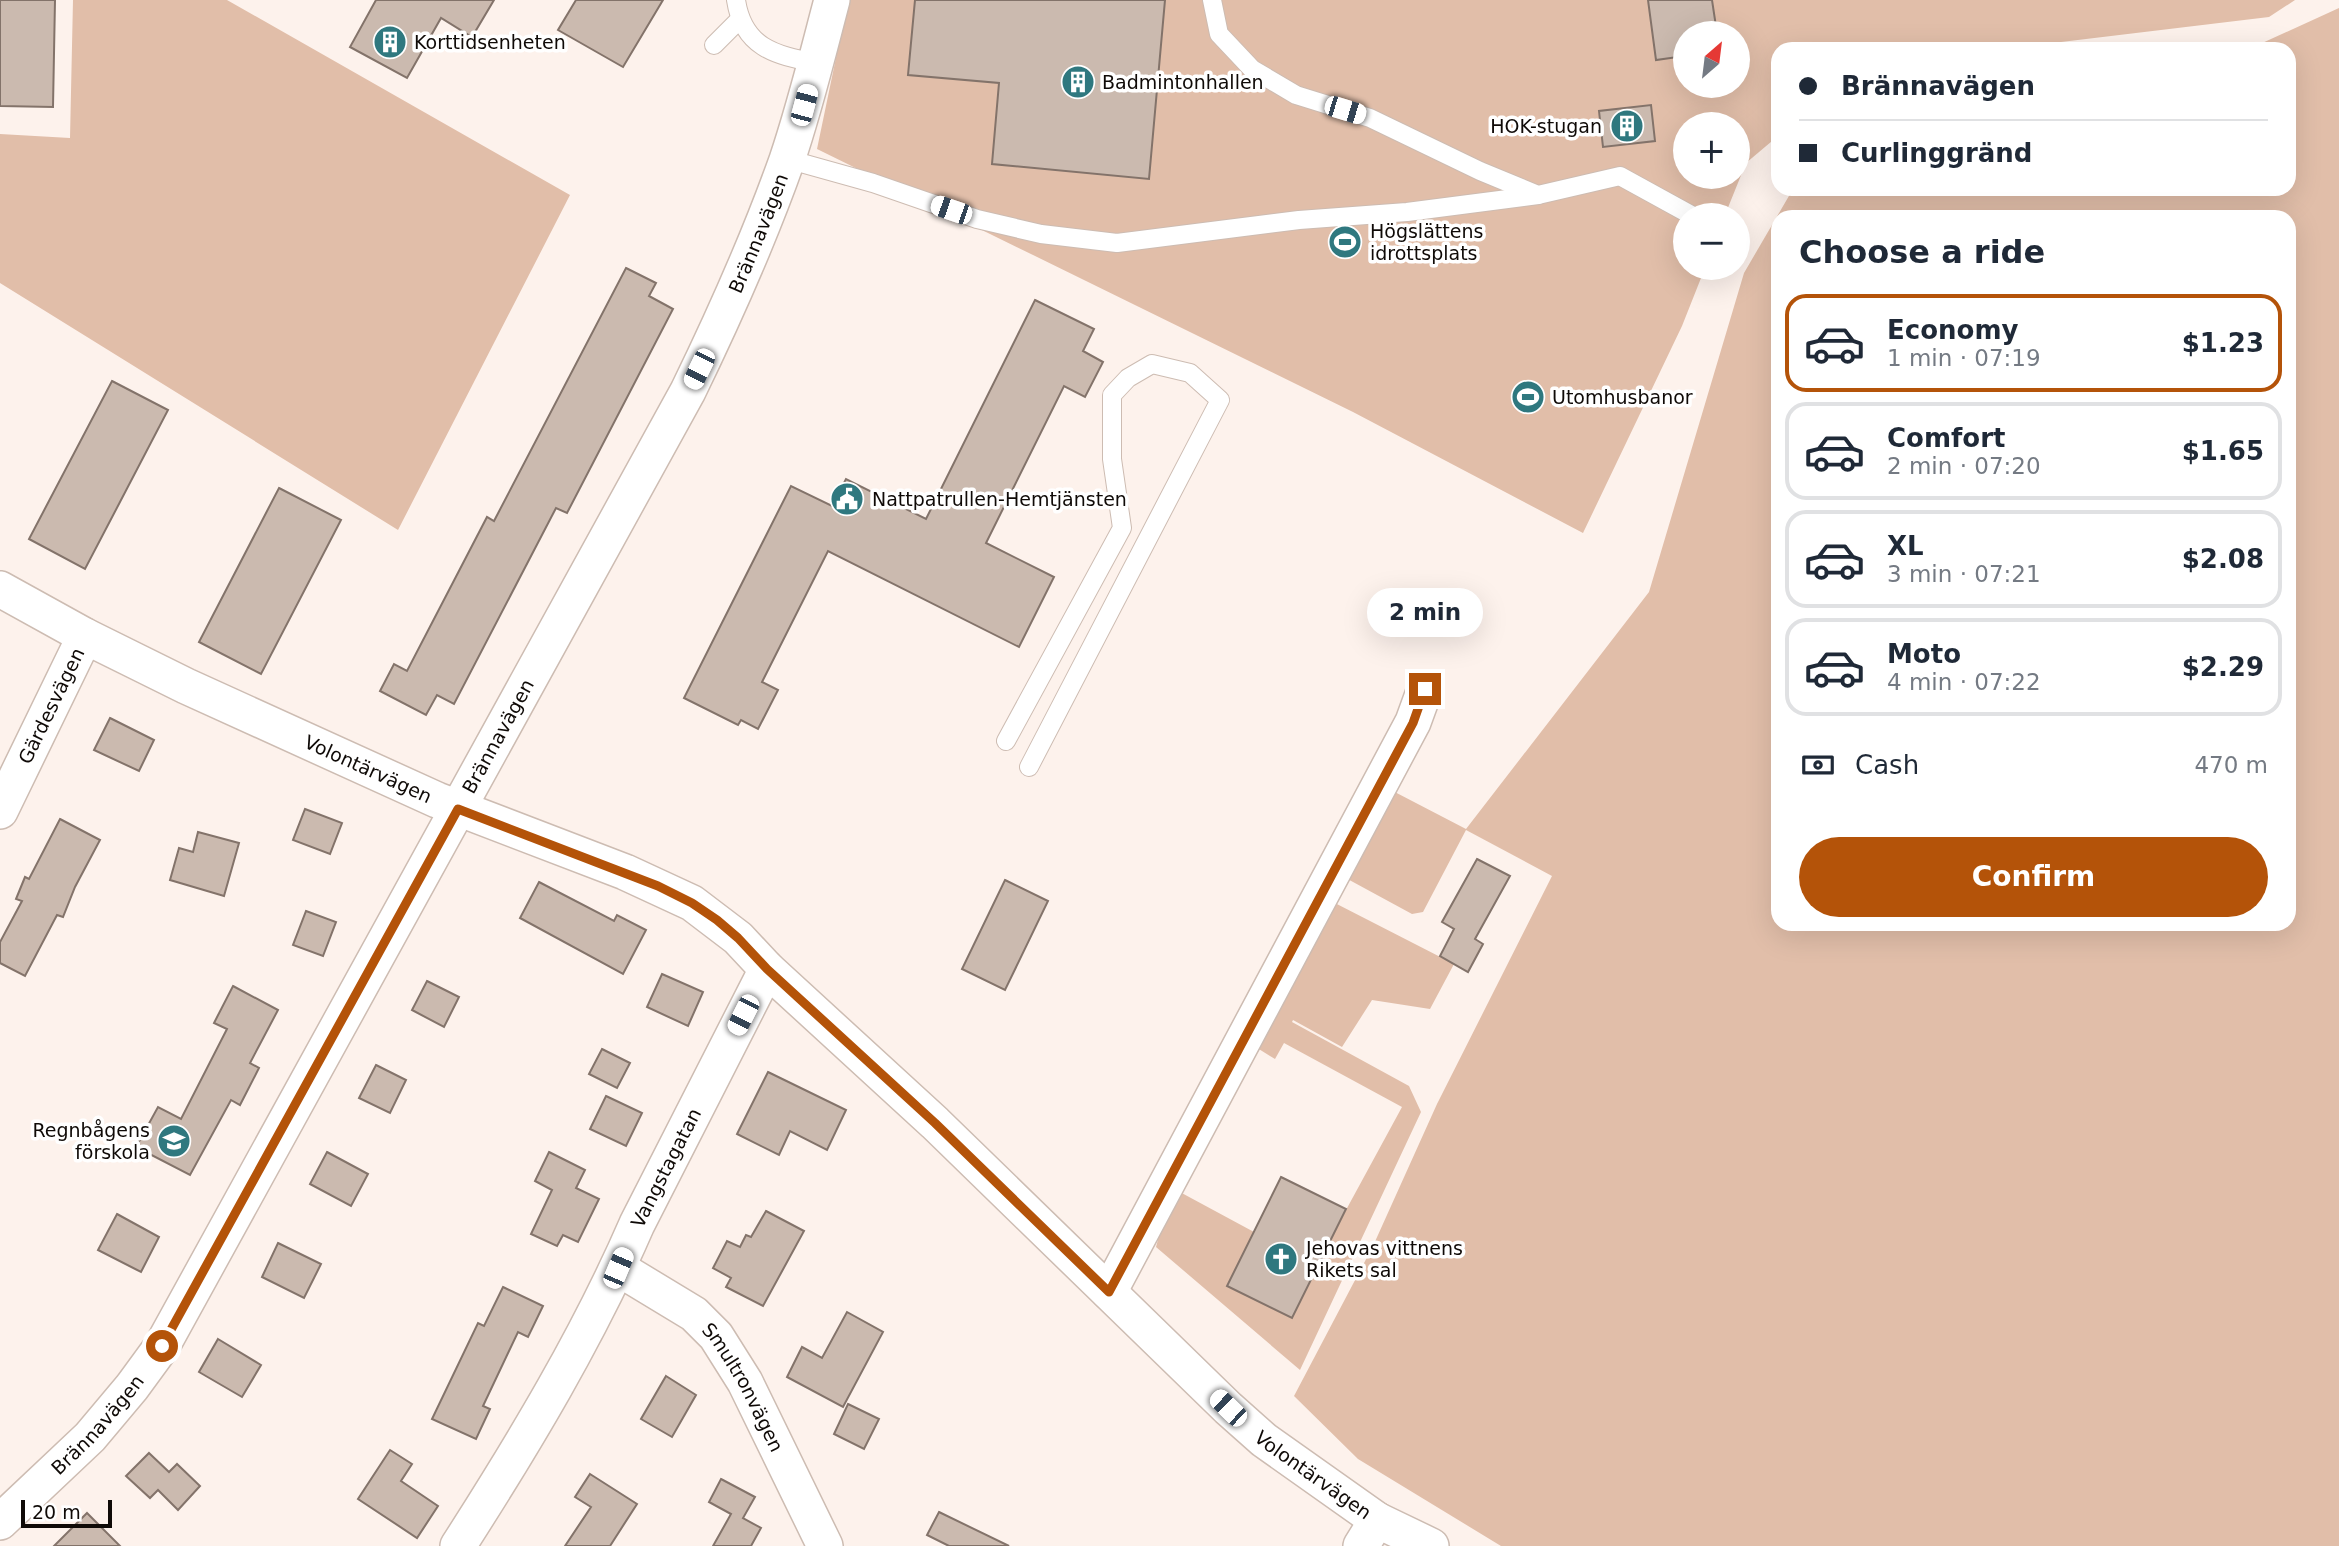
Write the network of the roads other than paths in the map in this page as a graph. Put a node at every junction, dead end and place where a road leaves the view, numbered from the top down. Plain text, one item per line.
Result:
1 (736, 0) edge
2 (832, 0) edge
3 (1212, 0) edge
4 (739, 20) junction
5 (714, 44) dead end
6 (816, 63) junction
7 (787, 159) junction
8 (1538, 195) junction
9 (1673, 205) edge
10 (0, 589) edge
11 (85, 636) junction
12 (1425, 689) dead end
13 (1006, 741) dead end
14 (1029, 767) dead end
15 (458, 809) junction
16 (0, 811) edge
17 (767, 969) junction
18 (618, 1268) junction
19 (1109, 1292) junction
20 (0, 1522) edge
21 (1369, 1533) edge
22 (458, 1546) edge
23 (825, 1546) edge
24 (1431, 1546) edge

1 - 4 lane
2 - 6 street, Brännavägen
3 - 8 lane
4 - 5 lane
4 - 6 lane
6 - 7 street, Brännavägen
7 - 8 lane
7 - 15 street, Brännavägen
8 - 9 lane
10 - 11 street, Volontärvägen
11 - 15 street, Volontärvägen
11 - 16 street, Gärdesvägen
12 - 19 street
13 - 14 lane
15 - 17 street, Volontärvägen
15 - 20 street, Brännavägen
17 - 18 street, Vangstagatan
17 - 19 street, Volontärvägen
18 - 22 street, Vangstagatan
18 - 23 street, Smultronvägen
19 - 21 street, Volontärvägen
21 - 24 street, Volontärvägen

